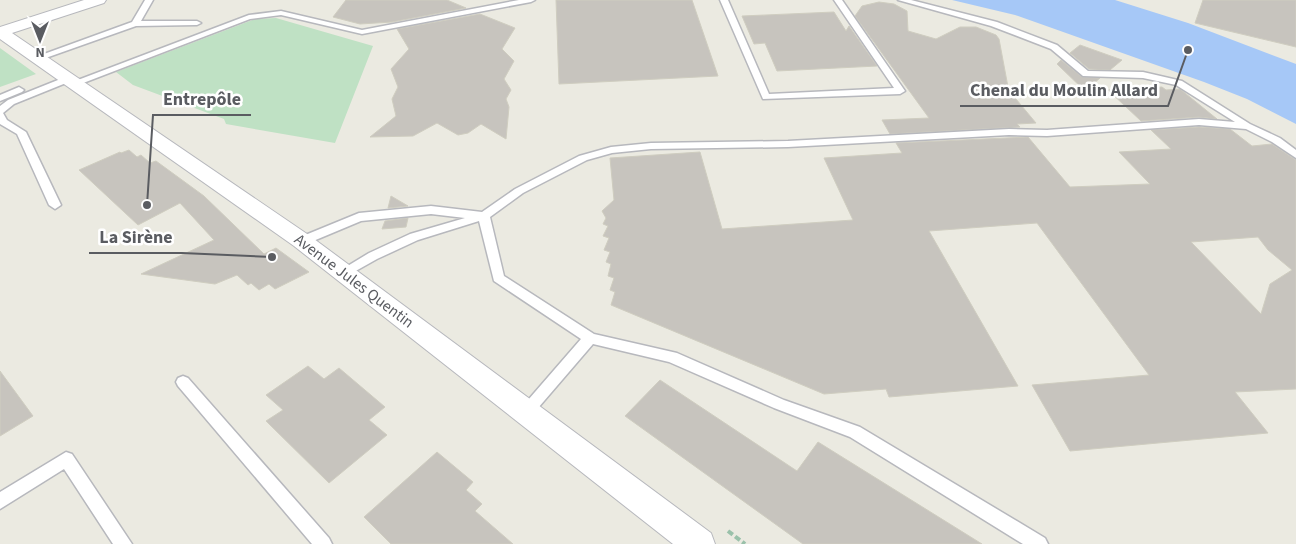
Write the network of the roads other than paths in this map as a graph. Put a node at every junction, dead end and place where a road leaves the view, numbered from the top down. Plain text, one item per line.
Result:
1 (99, 0) edge
2 (149, 0) edge
3 (531, 0) edge
4 (724, 0) edge
5 (838, 0) edge
6 (902, 0) edge
7 (197, 23) dead end
8 (135, 24) junction
9 (0, 32) edge
10 (37, 58) junction
11 (68, 79) junction
12 (0, 98) edge
13 (0, 111) edge
14 (0, 115) edge
15 (1248, 126) junction
16 (1296, 155) edge
17 (55, 205) dead end
18 (484, 216) junction
19 (302, 241) junction
20 (344, 273) junction
21 (590, 338) junction
22 (184, 382) dead end
23 (527, 411) junction
24 (0, 501) edge
25 (123, 544) edge
26 (324, 544) edge
27 (699, 544) edge
28 (1039, 544) edge

1 - 9 street
2 - 8 lane
3 - 11 lane
4 - 5 lane
6 - 15 lane
7 - 8 lane
8 - 10 lane
9 - 10 street, Avenue Jules Quentin
10 - 11 street, Avenue Jules Quentin
11 - 12 lane
11 - 13 lane
11 - 19 street, Avenue Jules Quentin
14 - 17 lane
15 - 16 lane
15 - 18 lane
18 - 19 lane
18 - 20 lane
18 - 21 lane
19 - 20 street, Avenue Jules Quentin
20 - 23 street, Avenue Jules Quentin
21 - 23 lane
21 - 28 lane
22 - 26 lane
23 - 27 street, Avenue Jules Quentin
24 - 25 lane

